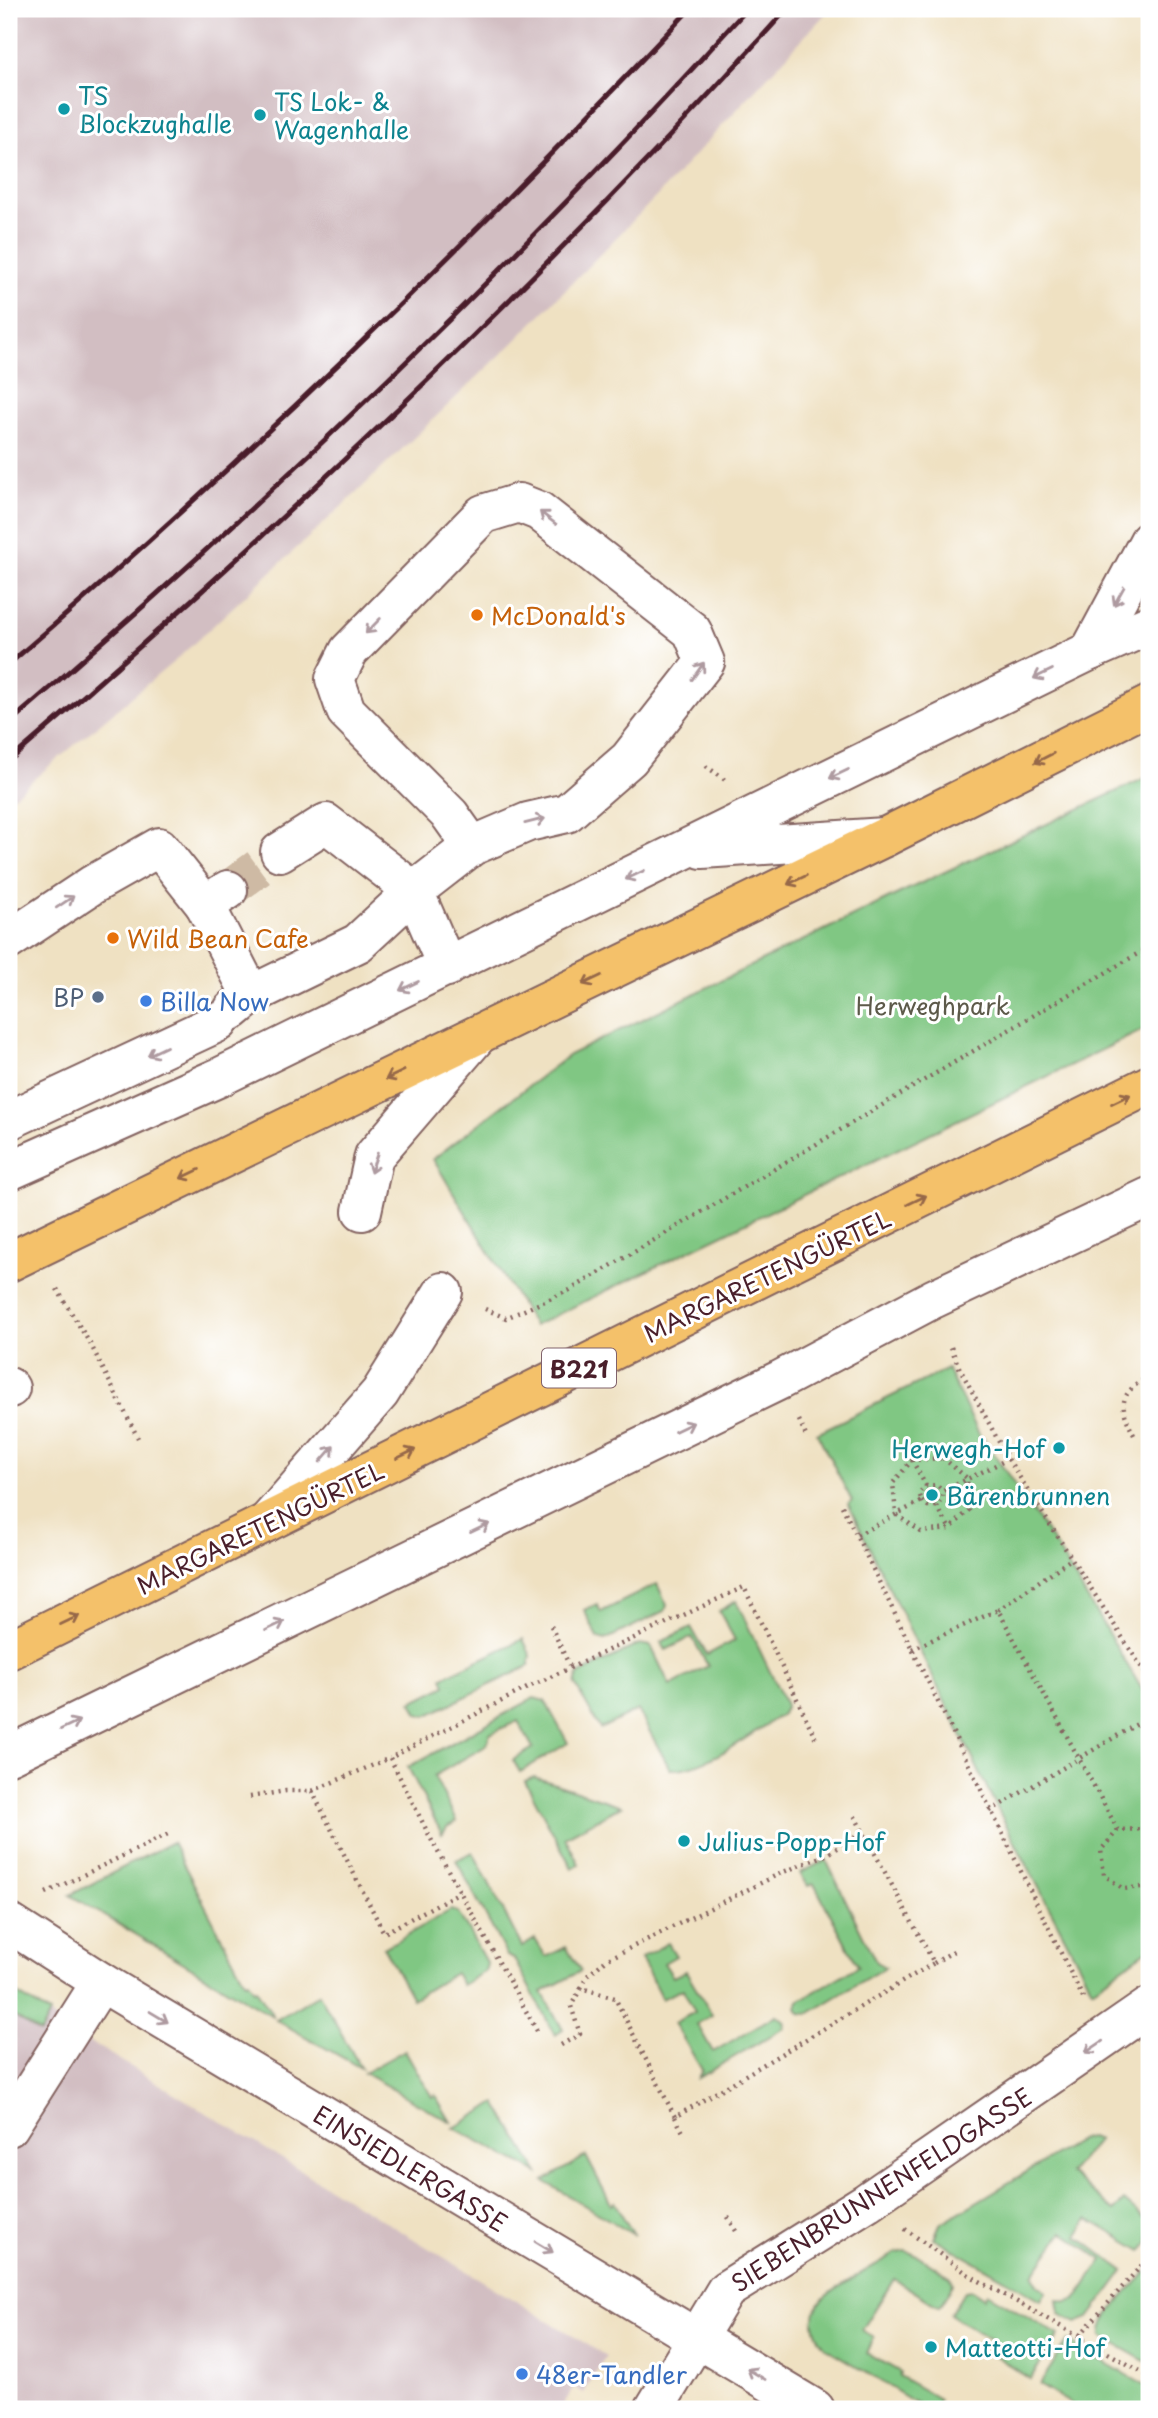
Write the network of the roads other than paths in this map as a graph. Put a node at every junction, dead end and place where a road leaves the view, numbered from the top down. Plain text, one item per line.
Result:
1 (1149, 541) edge
2 (1149, 625) edge
3 (1090, 651) junction
4 (1149, 705) edge
5 (886, 837) junction
6 (472, 846) junction
7 (683, 851) junction
8 (280, 852) tunnel mouth
9 (414, 891) junction
10 (9, 940) edge
11 (447, 967) junction
12 (251, 995) junction
13 (219, 1022) junction
14 (478, 1035) junction
15 (220, 1077) junction
16 (1149, 1085) edge
17 (9, 1120) edge
18 (9, 1171) edge
19 (1149, 1198) edge
20 (362, 1211) dead end
21 (9, 1262) edge
22 (443, 1292) road end
23 (266, 1524) junction
24 (9, 1650) edge
25 (9, 1755) edge
26 (9, 1923) edge
27 (101, 1982) junction
28 (1149, 2007) edge
29 (9, 2127) edge
30 (696, 2338) junction
31 (654, 2409) edge
32 (815, 2409) edge

1 -> 3 street
2 - 3 street
3 -> 7 street
4 -> 5 main road
5 - 7 street
5 -> 14 main road
6 -> 6 street
6 - 9 street
7 -> 11 street
8 - 9 street
9 - 11 street
9 - 12 street
10 -> 12 street
11 -> 15 street
12 - 13 street
13 - 15 street
13 -> 17 street
14 -> 20 street
14 -> 21 main road
15 - 18 street
23 -> 16 main road, MARGARETENGÜRTEL / B221
25 -> 19 street
23 -> 22 street
24 -> 23 main road, MARGARETENGÜRTEL / B221
26 - 27 street, EINSIEDLERGASSE
27 - 29 street
27 -> 30 street, EINSIEDLERGASSE
28 -> 30 street, SIEBENBRUNNENFELDGASSE
30 - 31 street, SIEBENBRUNNENFELDGASSE
32 -> 30 street, EINSIEDLERGASSE

